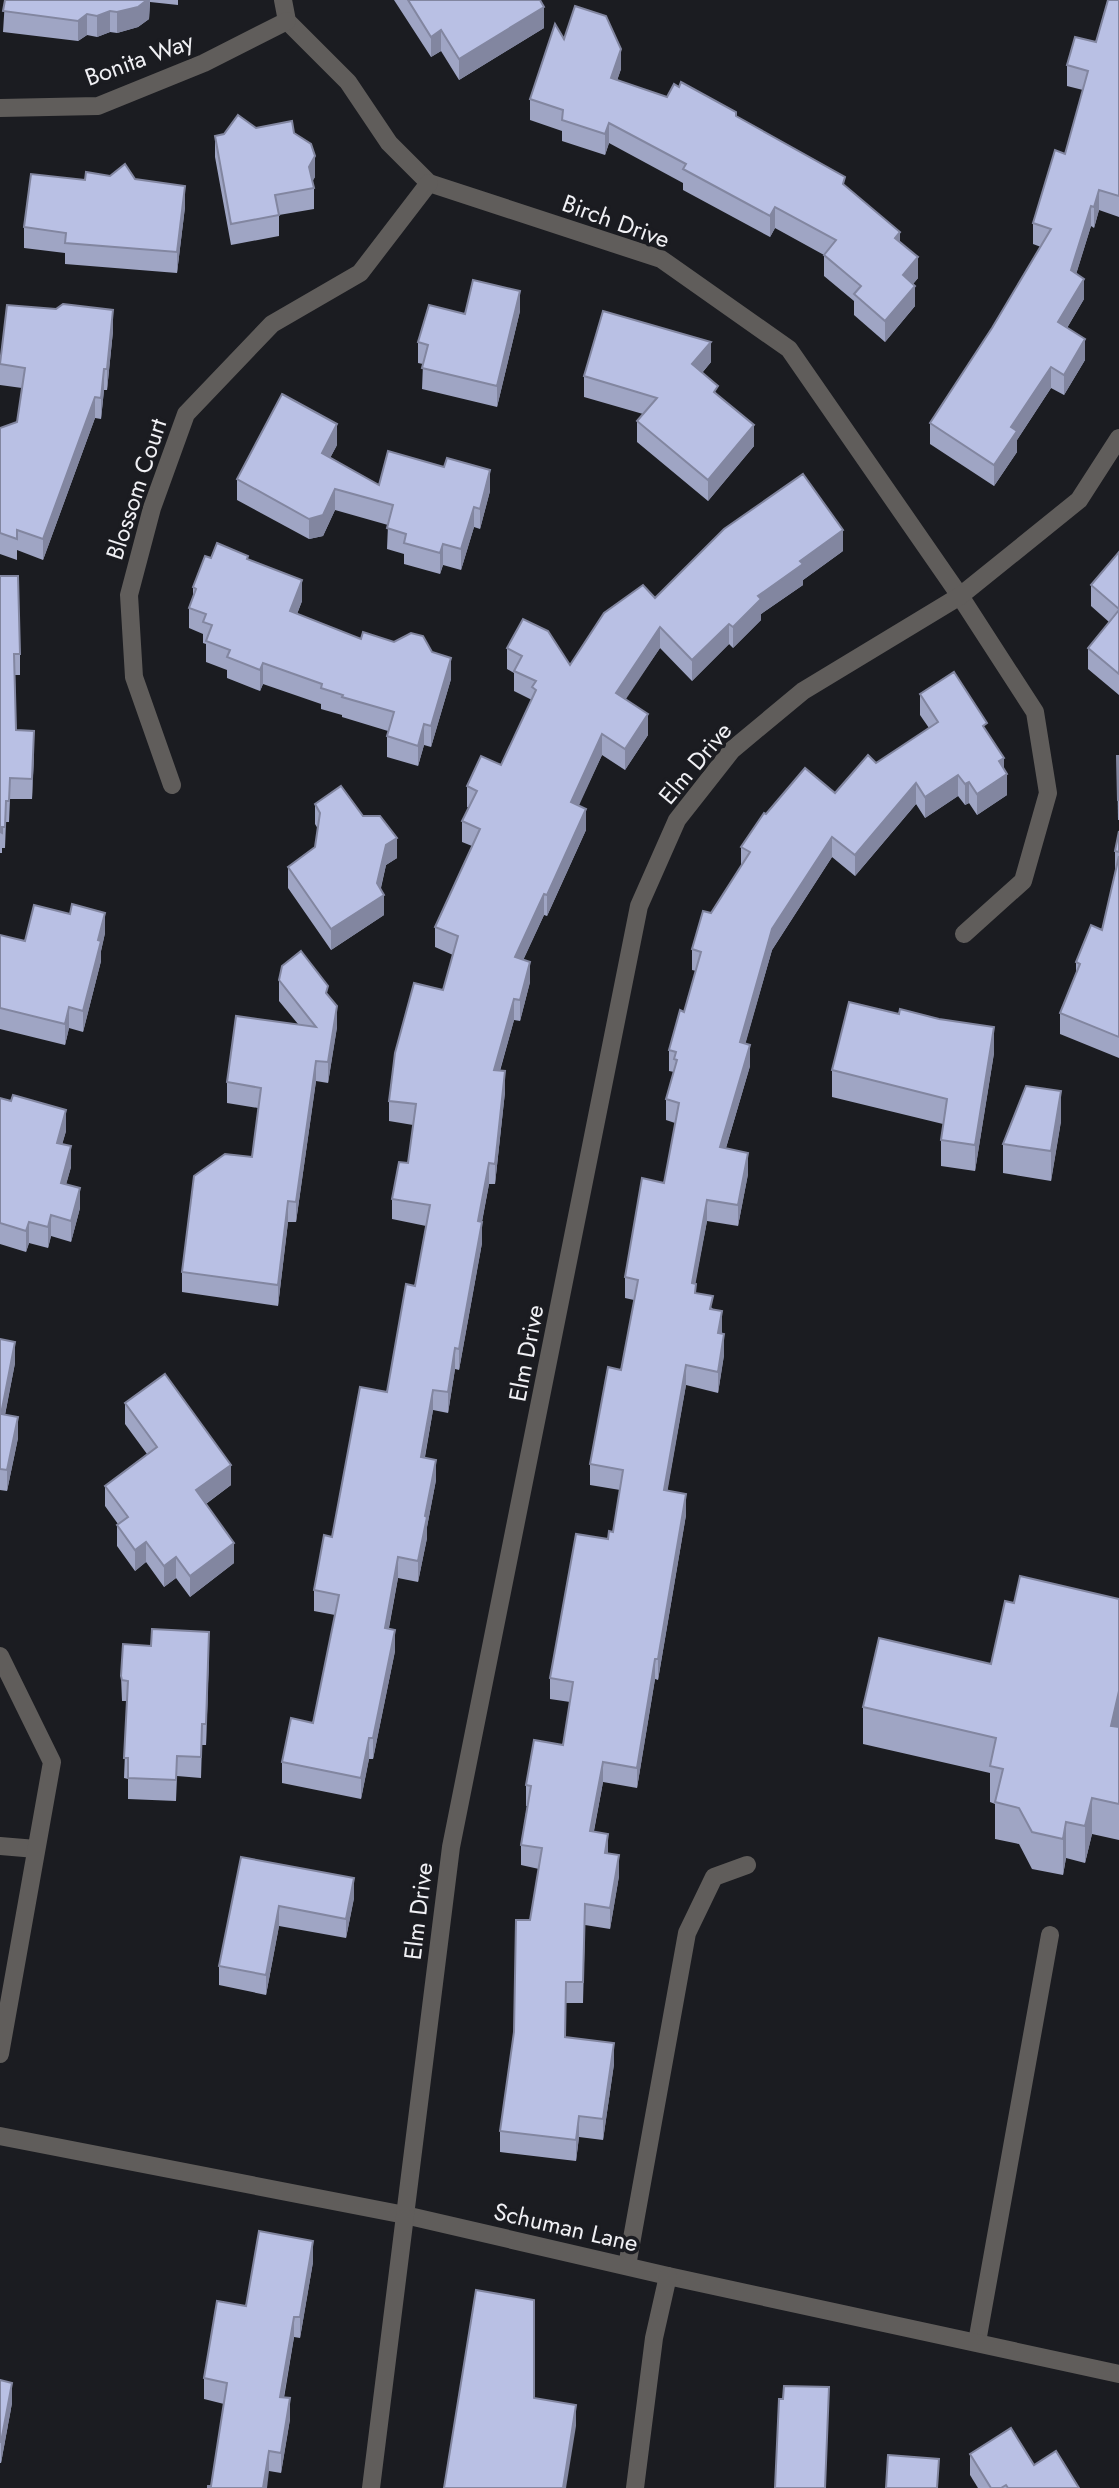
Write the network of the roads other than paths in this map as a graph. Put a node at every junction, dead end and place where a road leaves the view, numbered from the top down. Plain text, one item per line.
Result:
1 (283, 0) edge
2 (286, 20) junction
3 (0, 107) edge
4 (429, 183) junction
5 (1119, 438) edge
6 (960, 596) junction
7 (172, 785) dead end
8 (964, 934) dead end
9 (0, 1656) edge
10 (0, 1846) edge
11 (36, 1849) junction
12 (747, 1865) dead end
13 (1050, 1935) dead end
14 (0, 2054) edge
15 (0, 2136) edge
16 (405, 2215) junction
17 (627, 2266) junction
18 (668, 2276) junction
19 (977, 2342) junction
20 (1119, 2375) edge
21 (371, 2488) edge
22 (635, 2488) edge

1 - 2 street
2 - 3 street, Bonita Way
2 - 4 street, Birch Drive
4 - 6 street, Birch Drive
4 - 7 street, Blossom Court
5 - 6 street, Elm Drive
6 - 8 street, Birch Drive
6 - 16 street, Elm Drive
9 - 11 street
10 - 11 street
11 - 14 street
12 - 17 street
13 - 19 street
15 - 16 street, Schuman Lane
16 - 17 street, Schuman Lane
16 - 21 street, Elm Drive
17 - 18 street, Schuman Lane
18 - 19 street, Schuman Lane
18 - 22 street
19 - 20 street, Schuman Lane

